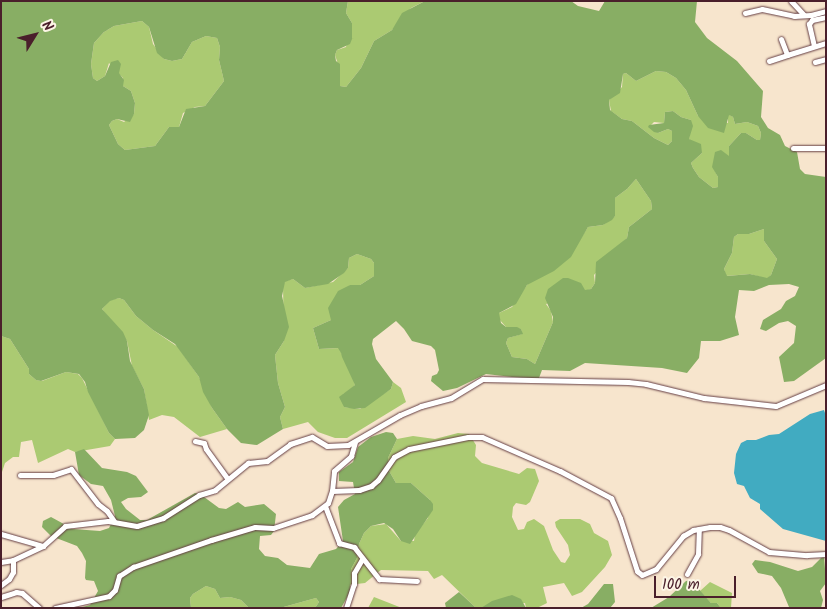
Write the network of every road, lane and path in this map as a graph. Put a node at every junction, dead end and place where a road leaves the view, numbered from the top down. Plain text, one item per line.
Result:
1 (791, 1) edge
2 (826, 11) edge
3 (745, 13) dead end
4 (804, 15) junction
5 (826, 16) edge
6 (781, 39) dead end
7 (826, 43) edge
8 (814, 46) junction
9 (787, 55) junction
10 (826, 59) edge
11 (768, 61) dead end
12 (815, 62) dead end
13 (793, 148) dead end
14 (826, 148) edge
15 (826, 386) edge
16 (195, 441) dead end
17 (354, 442) junction
18 (20, 475) dead end
19 (228, 479) junction
20 (332, 491) junction
21 (326, 506) junction
22 (114, 521) junction
23 (699, 529) junction
24 (1, 534) edge
25 (43, 546) junction
26 (826, 554) edge
27 (362, 559) junction
28 (13, 560) junction
29 (1, 562) edge
30 (687, 574) dead end
31 (417, 581) dead end
32 (1, 585) edge
33 (1, 597) edge
34 (39, 608) edge
35 (55, 608) edge
36 (346, 608) edge

1 - 4 street
2 - 4 street
3 - 4 street
5 - 8 street
6 - 9 street
7 - 8 street
8 - 9 street
9 - 11 street
10 - 12 street
13 - 14 street
15 - 17 street
16 - 19 street
17 - 19 street
17 - 20 street
18 - 22 street
19 - 22 street
20 - 21 street
20 - 23 street
21 - 27 street
21 - 35 street
22 - 25 street
23 - 26 street
23 - 30 street
24 - 25 street
25 - 28 street
27 - 31 street
27 - 36 street
28 - 29 street
28 - 32 street
33 - 34 street

